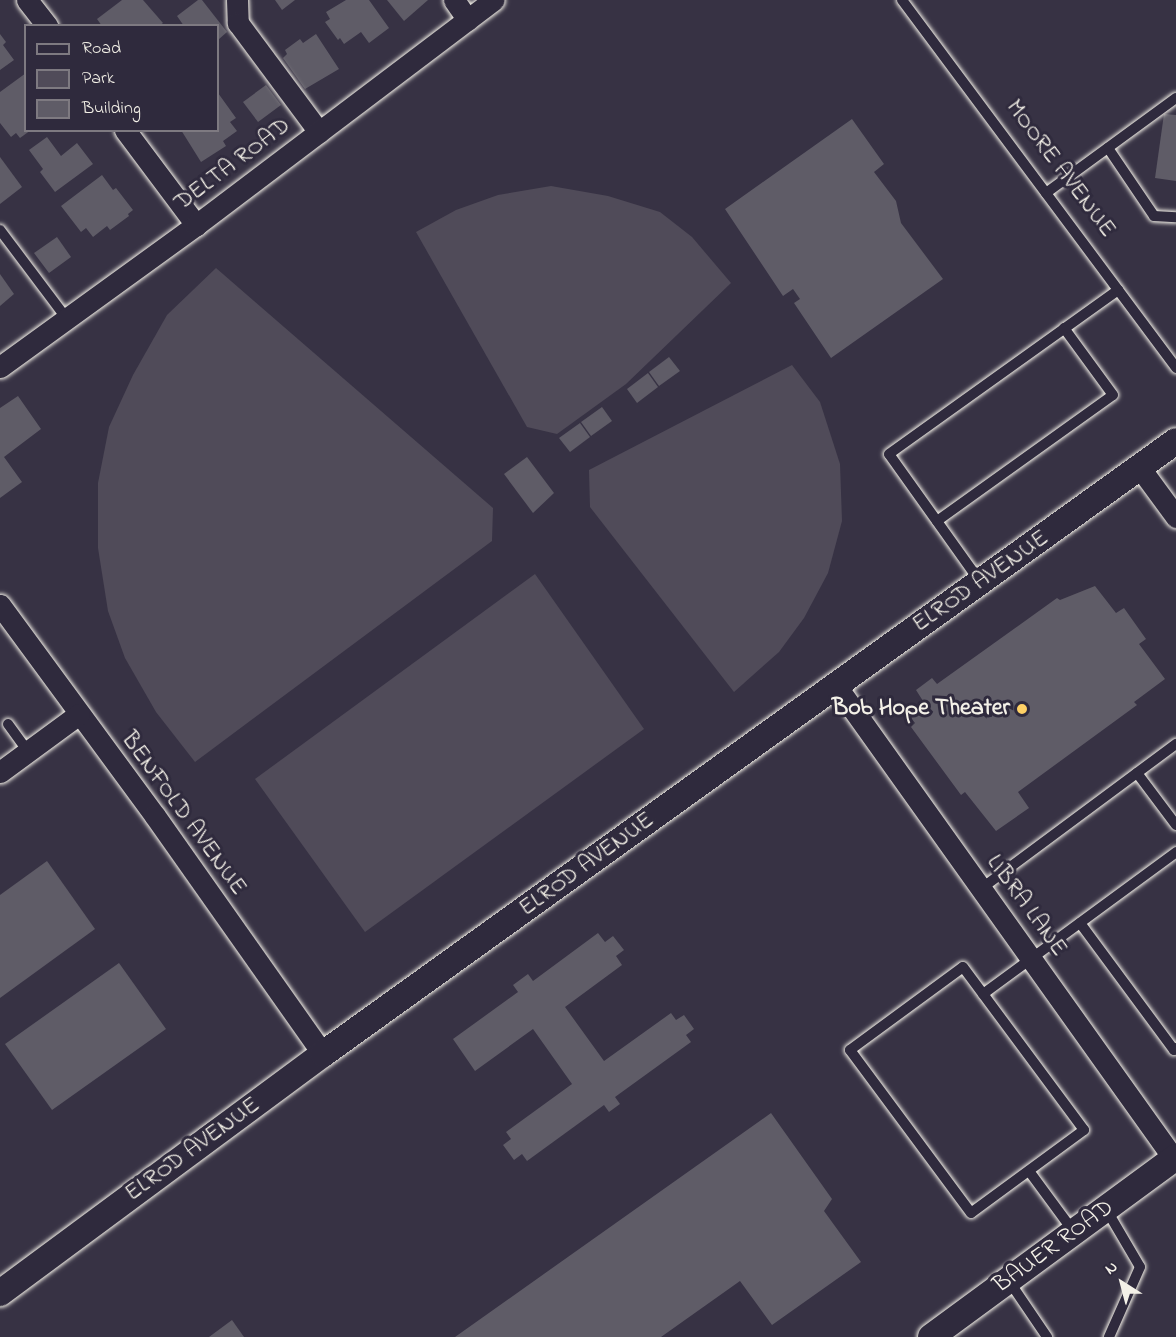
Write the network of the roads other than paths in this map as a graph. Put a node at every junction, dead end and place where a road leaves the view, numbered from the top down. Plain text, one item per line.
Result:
1 (27, 0) edge
2 (237, 0) edge
3 (454, 0) edge
4 (494, 0) edge
5 (902, 0) edge
6 (468, 20) junction
7 (45, 24) edge
8 (1176, 98) edge
9 (126, 132) edge
10 (319, 132) junction
11 (1108, 148) junction
12 (1046, 193) junction
13 (1176, 217) edge
14 (196, 225) junction
15 (0, 230) edge
16 (1118, 290) junction
17 (67, 319) junction
18 (1065, 328) junction
19 (0, 367) edge
20 (1176, 368) edge
21 (1176, 441) edge
22 (1140, 468) junction
23 (1176, 517) edge
24 (937, 521) junction
25 (981, 583) junction
26 (0, 605) edge
27 (835, 684) junction
28 (79, 714) junction
29 (8, 724) dead end
30 (1176, 744) edge
31 (28, 752) junction
32 (0, 772) edge
33 (1137, 773) junction
34 (1176, 825) edge
35 (1176, 852) edge
36 (982, 888) junction
37 (1080, 923) junction
38 (1032, 958) junction
39 (983, 994) junction
40 (1176, 1048) edge
41 (323, 1054) junction
42 (1174, 1163) edge
43 (1029, 1171) junction
44 (1106, 1209) junction
45 (1074, 1233) junction
46 (1008, 1281) junction
47 (0, 1293) edge
48 (931, 1337) edge
49 (1047, 1337) edge
50 (1109, 1337) edge

1 - 7 street
2 - 10 street
3 - 6 street
4 - 6 street, DELTA ROAD
5 - 12 lane, MOORE AVENUE
6 - 10 street, DELTA ROAD
8 - 11 lane
9 - 14 street
10 - 14 street, DELTA ROAD
11 - 12 lane
11 - 13 lane
12 - 16 lane, MOORE AVENUE
14 - 17 street, DELTA ROAD
15 - 17 lane
16 - 18 lane
16 - 20 lane, MOORE AVENUE
17 - 19 street, DELTA ROAD
18 - 24 lane
18 - 24 lane
21 - 22 street, ELROD AVENUE
22 - 23 street
22 - 25 street, ELROD AVENUE
24 - 25 lane
25 - 27 street, ELROD AVENUE
26 - 28 street, BENFOLD AVENUE
27 - 36 street, LIBRA LANE
27 - 41 street, ELROD AVENUE
28 - 31 street
28 - 41 street, BENFOLD AVENUE
29 - 31 lane
30 - 33 lane
31 - 32 street
33 - 34 lane
33 - 36 lane
35 - 37 lane
36 - 38 street, LIBRA LANE
37 - 38 lane
37 - 40 lane
38 - 39 lane
38 - 42 street, LIBRA LANE
39 - 43 lane
39 - 43 lane
41 - 47 street, ELROD AVENUE
42 - 44 street, BAUER ROAD
43 - 45 lane
44 - 45 street, BAUER ROAD
44 - 50 lane
45 - 46 street, BAUER ROAD
46 - 48 street, BAUER ROAD
46 - 49 lane

